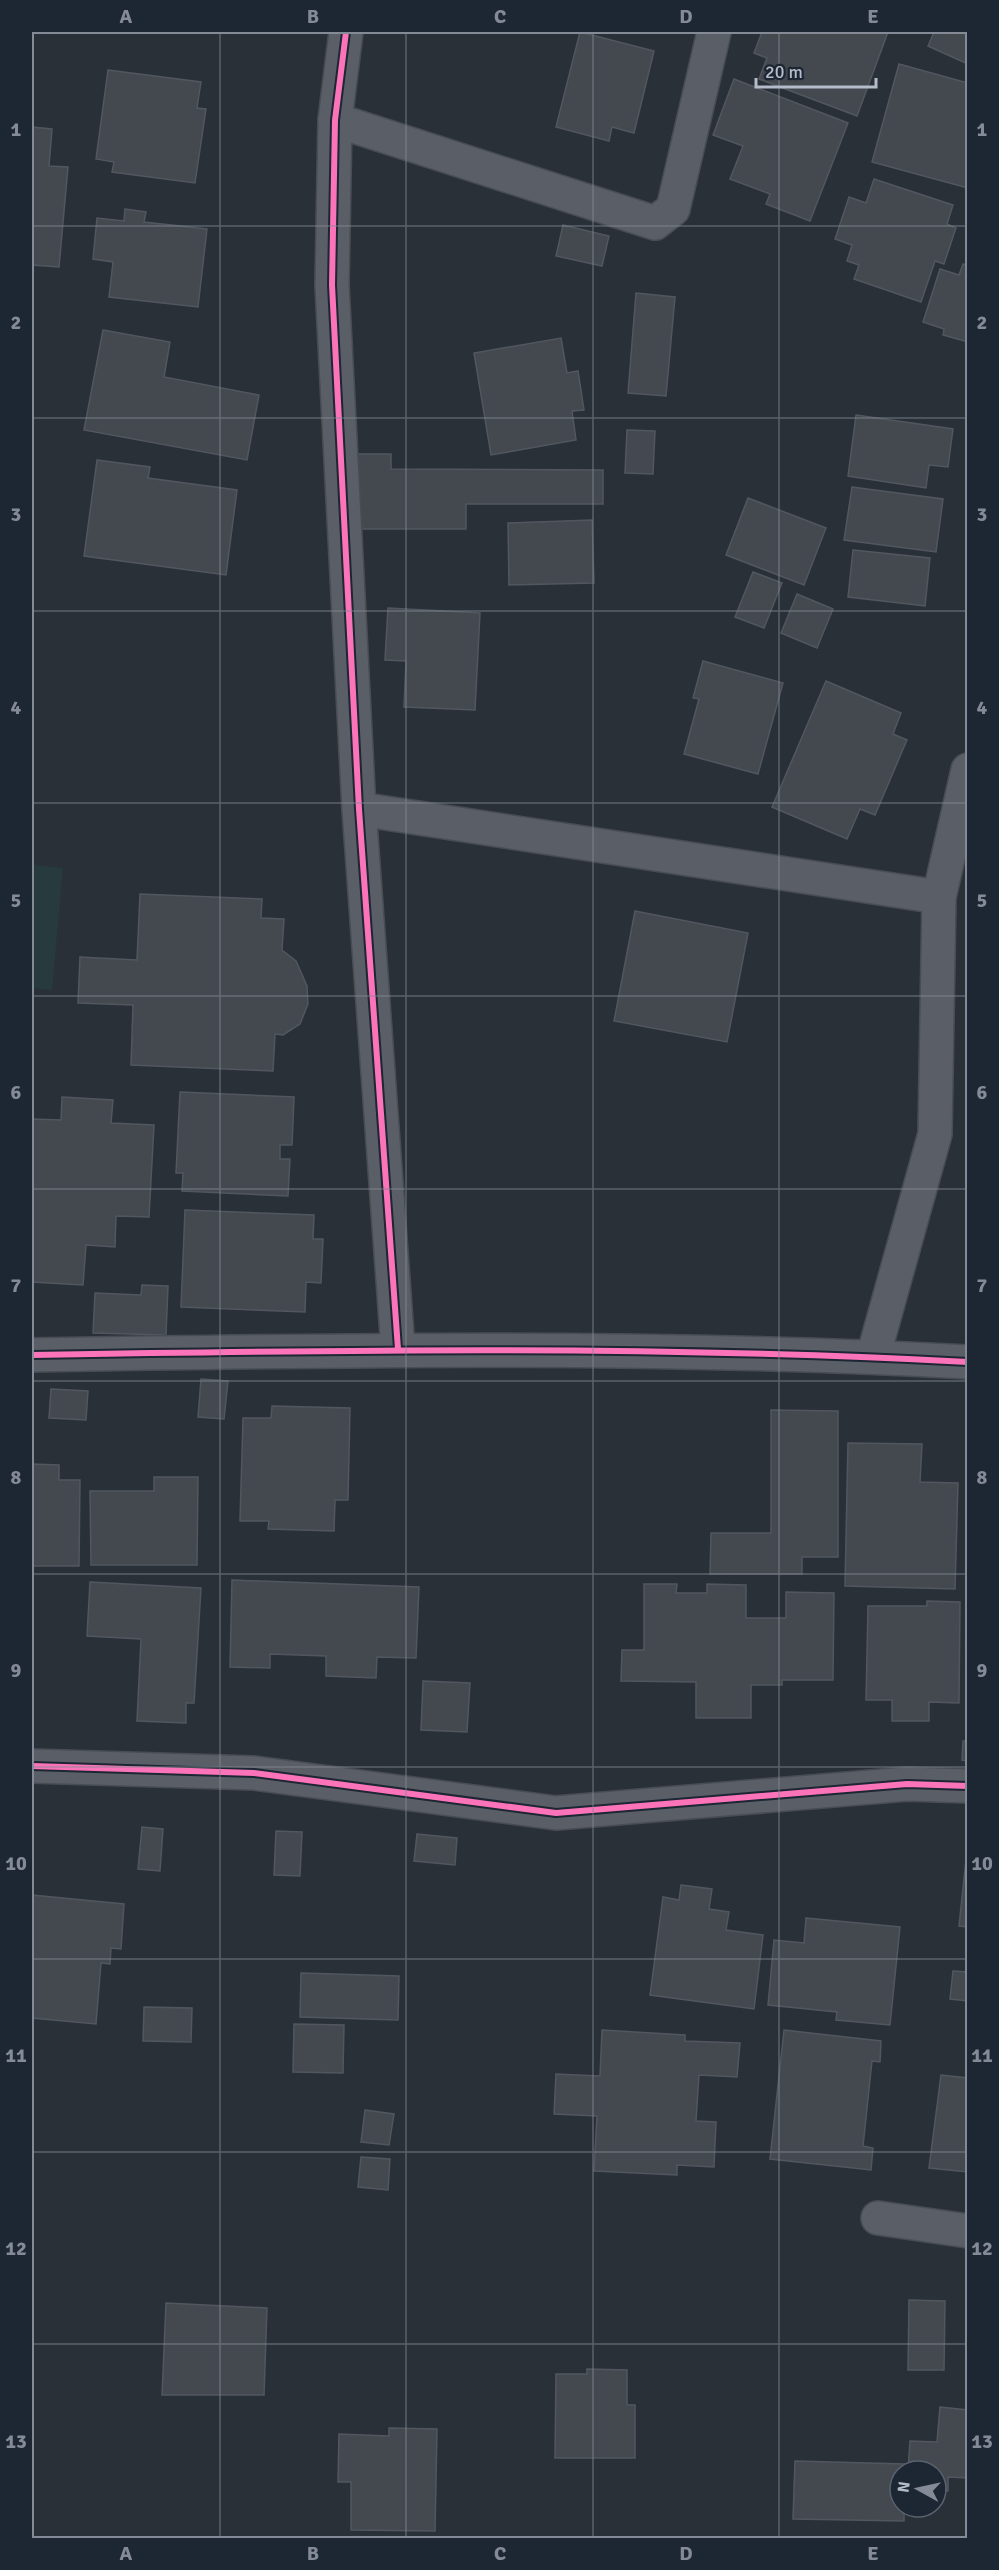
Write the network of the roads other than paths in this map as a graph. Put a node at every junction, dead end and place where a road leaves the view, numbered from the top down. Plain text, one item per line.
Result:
1 (346, 32) edge
2 (714, 32) edge
3 (335, 120) junction
4 (968, 770) edge
5 (359, 809) junction
6 (939, 897) junction
7 (398, 1349) junction
8 (32, 1355) edge
9 (873, 1357) junction
10 (968, 1362) edge
11 (32, 1766) edge
12 (968, 1786) edge
13 (878, 2218) dead end
14 (968, 2231) edge

1 - 3 street
2 - 3 street
3 - 5 street
4 - 6 street
5 - 6 street
5 - 7 street
6 - 9 street
7 - 8 street
7 - 9 street
9 - 10 street
11 - 12 street
13 - 14 street

